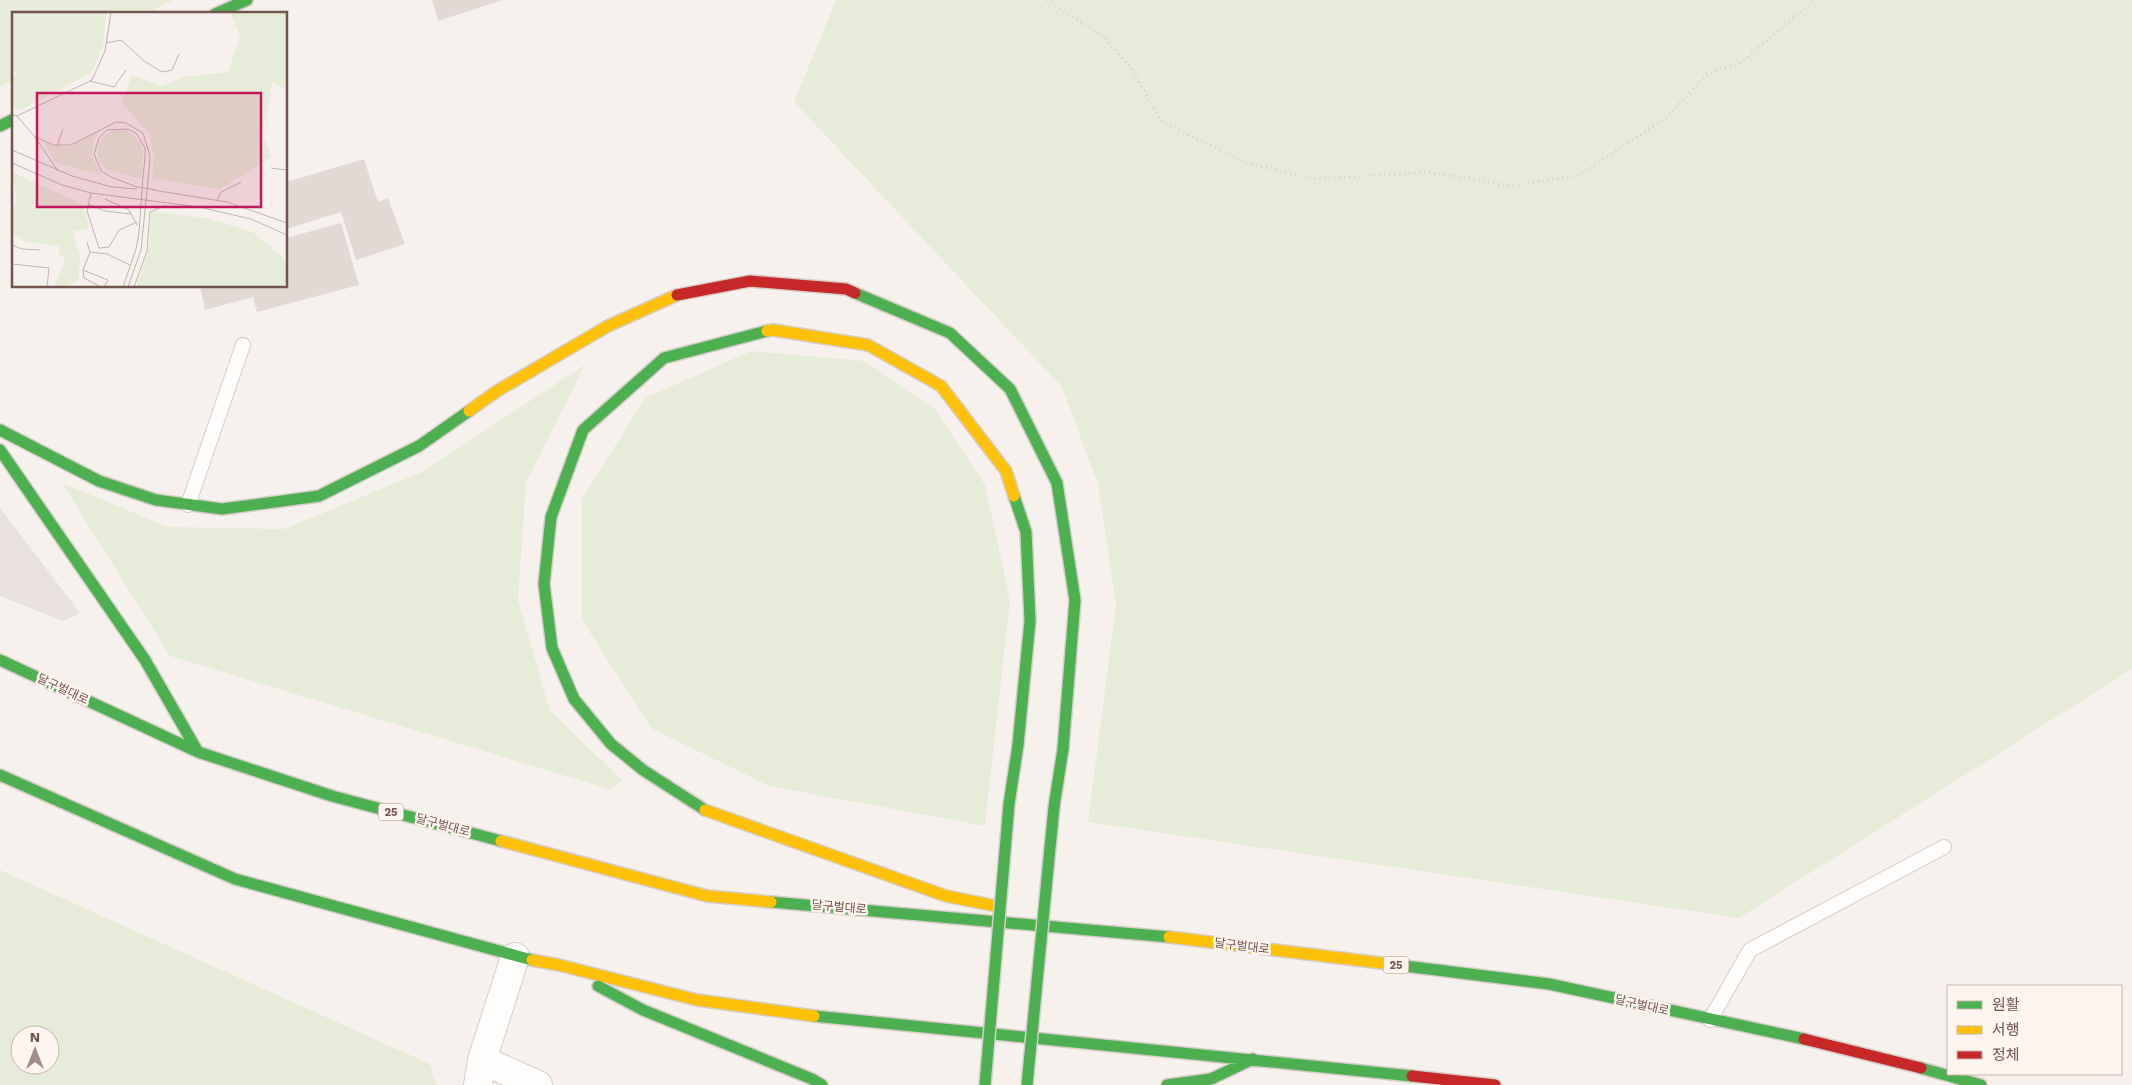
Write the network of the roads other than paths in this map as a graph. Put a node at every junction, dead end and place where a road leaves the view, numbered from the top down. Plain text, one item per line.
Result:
1 (246, 0) edge
2 (219, 12) edge
3 (12, 120) edge
4 (0, 126) edge
5 (243, 345) dead end
6 (0, 430) edge
7 (0, 450) edge
8 (188, 505) junction
9 (0, 660) edge
10 (198, 752) junction
11 (0, 775) edge
12 (1944, 847) dead end
13 (1013, 909) dead end
14 (1032, 913) dead end
15 (1128, 932) junction
16 (515, 957) junction
17 (559, 965) junction
18 (1710, 1020) junction
19 (1253, 1059) junction
20 (480, 1072) edge
21 (538, 1085) edge
22 (822, 1085) edge
23 (985, 1085) edge
24 (1027, 1085) edge
25 (1167, 1085) edge
26 (1495, 1085) edge
27 (1981, 1085) edge

1 - 2 main road
3 - 4 main road
5 - 8 lane
6 - 8 main road
7 - 10 main road
8 - 24 main road, bridge
9 - 10 main road, 달구벌대로 / 25
10 - 15 main road, 달구벌대로 / 25
11 - 16 main road
12 - 18 lane
13 - 23 main road, bridge
14 - 15 main road
15 - 18 main road, 달구벌대로 / 25
16 - 17 main road
16 - 20 street
17 - 19 main road
17 - 22 main road
18 - 27 main road, 달구벌대로 / 25
19 - 25 main road
19 - 26 main road
20 - 21 street

